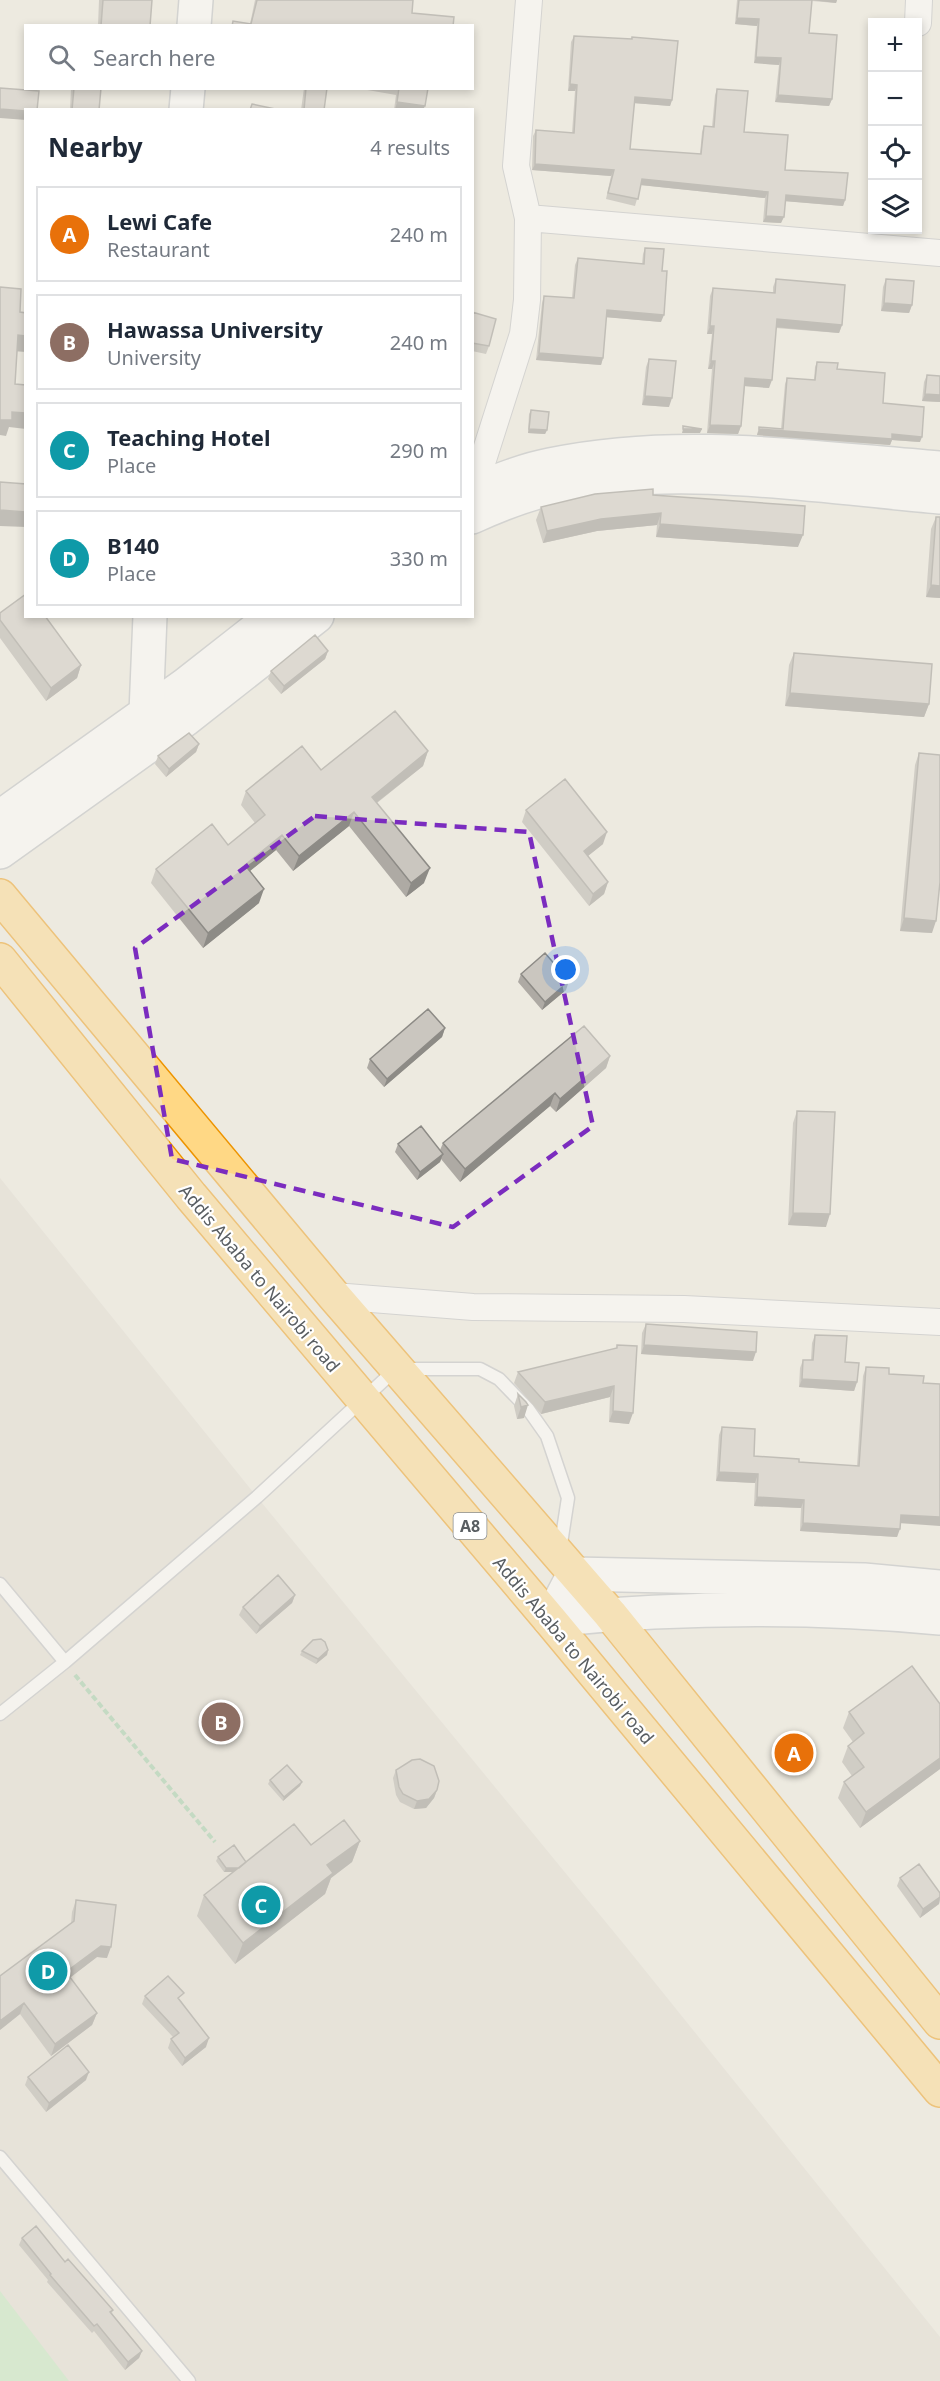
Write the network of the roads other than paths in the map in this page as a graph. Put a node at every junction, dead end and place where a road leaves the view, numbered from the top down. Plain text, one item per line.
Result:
1 (196, 0) edge
2 (529, 0) edge
3 (919, 0) edge
4 (918, 18) edge
5 (194, 24) edge
6 (188, 90) edge
7 (186, 108) edge
8 (528, 218) junction
9 (900, 239) edge
10 (940, 253) edge
11 (482, 433) edge
12 (940, 468) edge
13 (940, 497) edge
14 (474, 503) edge
15 (150, 618) edge
16 (271, 618) edge
17 (314, 618) edge
18 (154, 724) junction
19 (0, 817) edge
20 (0, 852) edge
21 (0, 896) edge
22 (0, 960) edge
23 (334, 1296) junction
24 (940, 1322) edge
25 (396, 1369) junction
26 (363, 1400) junction
27 (567, 1564) junction
28 (864, 1580) junction
29 (0, 1584) edge
30 (940, 1587) edge
31 (857, 1612) junction
32 (610, 1614) junction
33 (940, 1618) edge
34 (550, 1620) junction
35 (65, 1662) junction
36 (0, 1714) edge
37 (940, 2022) edge
38 (940, 2090) edge
39 (0, 2157) edge
40 (189, 2381) edge

1 - 5 street
2 - 8 street
3 - 4 street
6 - 7 street
8 - 9 street
8 - 11 street
9 - 10 street
11 - 14 street
12 - 14 street
13 - 14 street
15 - 18 street
16 - 18 street
17 - 18 street
18 - 19 street
18 - 20 street
21 - 23 highway, A8
22 - 26 highway, Addis Ababa to Nairobi road / A8
23 - 24 street
23 - 25 highway, A8
25 - 26 lane
25 - 27 highway, A8
25 - 27 lane
26 - 34 highway, Addis Ababa to Nairobi road / A8
26 - 35 lane
27 - 28 street
27 - 32 highway, A8
27 - 34 street
28 - 30 street
28 - 31 street
29 - 35 lane
31 - 32 street
31 - 33 street
32 - 34 street
32 - 37 highway, A8
34 - 38 highway, Addis Ababa to Nairobi road / A8
35 - 36 lane
39 - 40 lane

